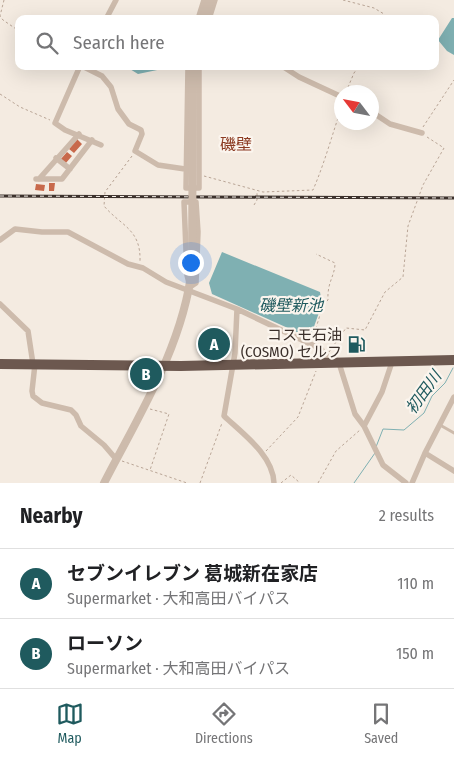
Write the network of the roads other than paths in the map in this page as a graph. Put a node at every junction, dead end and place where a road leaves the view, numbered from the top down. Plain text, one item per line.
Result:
1 (116, 0) edge
2 (204, 0) edge
3 (210, 0) edge
4 (215, 0) edge
5 (108, 15) edge
6 (199, 15) edge
7 (204, 15) edge
8 (209, 15) edge
9 (79, 70) edge
10 (89, 70) edge
11 (192, 70) edge
12 (192, 70) edge
13 (192, 70) edge
14 (288, 70) edge
15 (334, 93) edge
16 (379, 117) edge
17 (422, 133) road end
18 (79, 134) junction
19 (92, 140) junction
20 (101, 145) dead end
21 (56, 158) junction
22 (70, 169) junction
23 (185, 169) junction
24 (0, 240) edge
25 (190, 289) junction
26 (0, 304) edge
27 (237, 309) junction
28 (324, 360) junction
29 (454, 360) edge
30 (392, 362) junction
31 (339, 363) junction
32 (0, 364) edge
33 (34, 364) junction
34 (233, 365) junction
35 (164, 366) junction
36 (454, 397) edge
37 (440, 425) junction
38 (364, 426) junction
39 (454, 433) edge
40 (425, 453) junction
41 (116, 459) junction
42 (454, 471) edge
43 (104, 483) edge
44 (274, 483) edge
45 (406, 483) edge
46 (412, 483) edge

1 - 5 street
2 - 6 street
3 - 7 street
4 - 8 street
9 - 18 street
10 - 23 street
11 - 25 street, bridge
12 - 23 street
13 - 23 street
14 - 15 street
16 - 17 street
18 - 19 street
18 - 21 street
19 - 20 street
19 - 22 street
21 - 22 street
21 - 22 street
24 - 25 street
25 - 25 street
25 - 27 street
25 - 35 street
26 - 33 street
27 - 28 street
27 - 34 street
28 - 31 highway
28 - 34 highway
29 - 30 highway
30 - 31 highway
30 - 38 street
31 - 38 street
32 - 33 highway
33 - 35 highway
33 - 41 street
34 - 35 highway
34 - 44 street
35 - 41 street
36 - 37 street
37 - 39 lane
37 - 40 street
38 - 45 street
40 - 42 street
40 - 46 street
41 - 43 street

